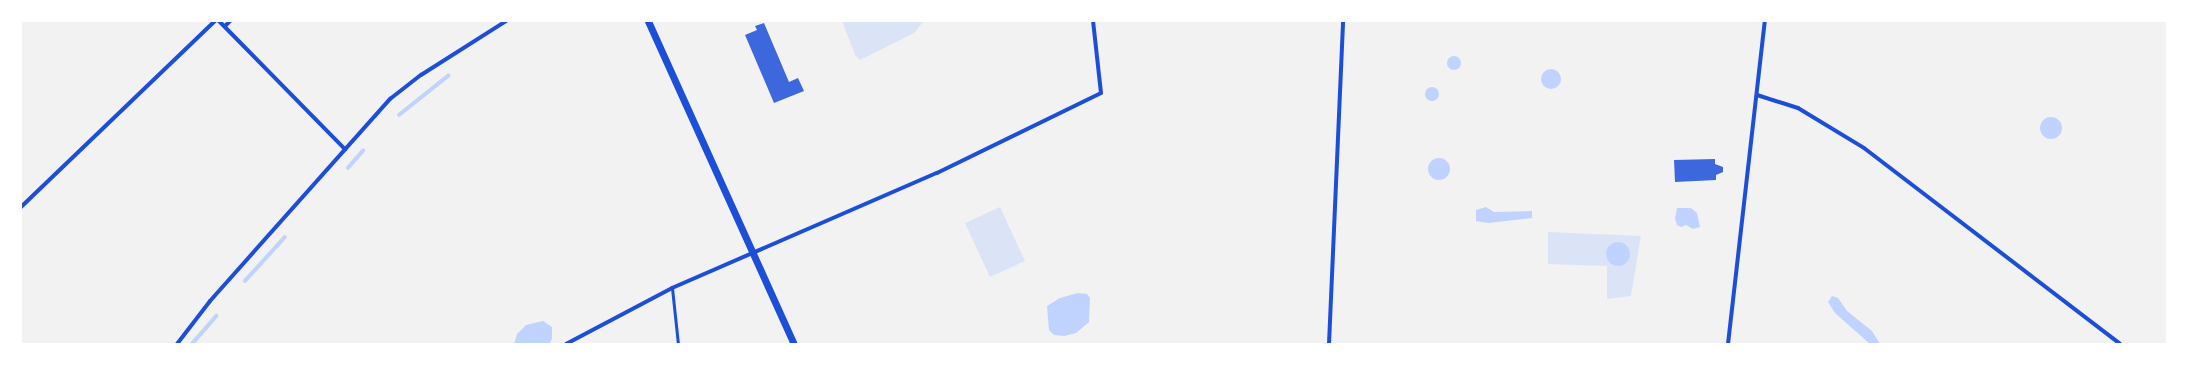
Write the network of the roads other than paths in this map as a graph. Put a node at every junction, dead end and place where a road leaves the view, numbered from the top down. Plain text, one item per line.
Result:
1 (215, 21) edge
2 (219, 21) edge
3 (230, 21) edge
4 (506, 21) edge
5 (648, 21) edge
6 (1093, 21) edge
7 (1343, 21) edge
8 (1765, 21) edge
9 (225, 26) junction
10 (1757, 95) junction
11 (345, 149) junction
12 (21, 208) edge
13 (753, 253) junction
14 (672, 288) junction
15 (177, 344) edge
16 (566, 344) edge
17 (678, 344) edge
18 (794, 344) edge
19 (1329, 344) edge
20 (1728, 344) edge
21 (2120, 344) edge

1 - 12 street
2 - 9 street
3 - 9 street
4 - 11 street
5 - 13 street
6 - 13 street
7 - 19 street
8 - 10 street
9 - 11 street
10 - 20 street
10 - 21 street
11 - 15 street
13 - 14 street
13 - 18 street
14 - 16 street
14 - 17 lane

